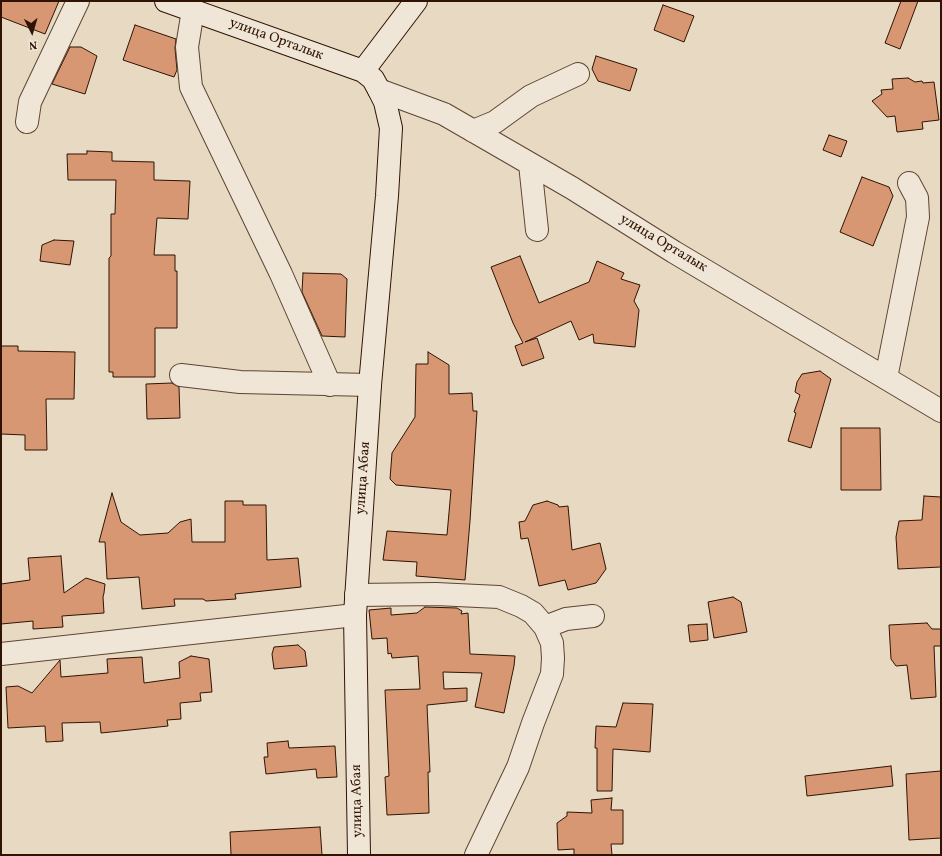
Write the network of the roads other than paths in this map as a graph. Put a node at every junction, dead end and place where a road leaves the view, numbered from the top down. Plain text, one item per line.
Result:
1 (78, 1) edge
2 (166, 1) edge
3 (416, 1) edge
4 (193, 10) junction
5 (363, 71) junction
6 (578, 74) dead end
7 (382, 96) junction
8 (27, 122) dead end
9 (473, 131) junction
10 (530, 164) junction
11 (909, 183) dead end
12 (537, 230) dead end
13 (181, 375) dead end
14 (886, 378) junction
15 (330, 385) junction
16 (370, 385) junction
17 (941, 411) edge
18 (355, 605) junction
19 (593, 616) dead end
20 (545, 627) junction
21 (1, 654) edge
22 (359, 855) edge
23 (476, 855) edge

1 - 8 street
2 - 4 street, улица Орталык
3 - 5 street
4 - 5 street, улица Орталык
4 - 15 street
5 - 7 street, улица Орталык
6 - 9 street
7 - 9 street, улица Орталык
7 - 16 street, улица Абая
9 - 10 street, улица Орталык
10 - 12 street
10 - 14 street, улица Орталык
11 - 14 street
13 - 15 street
14 - 17 street, улица Орталык
15 - 16 street
16 - 18 street, улица Абая
18 - 20 street
18 - 21 street
18 - 22 street, улица Абая
19 - 20 street
20 - 23 street

